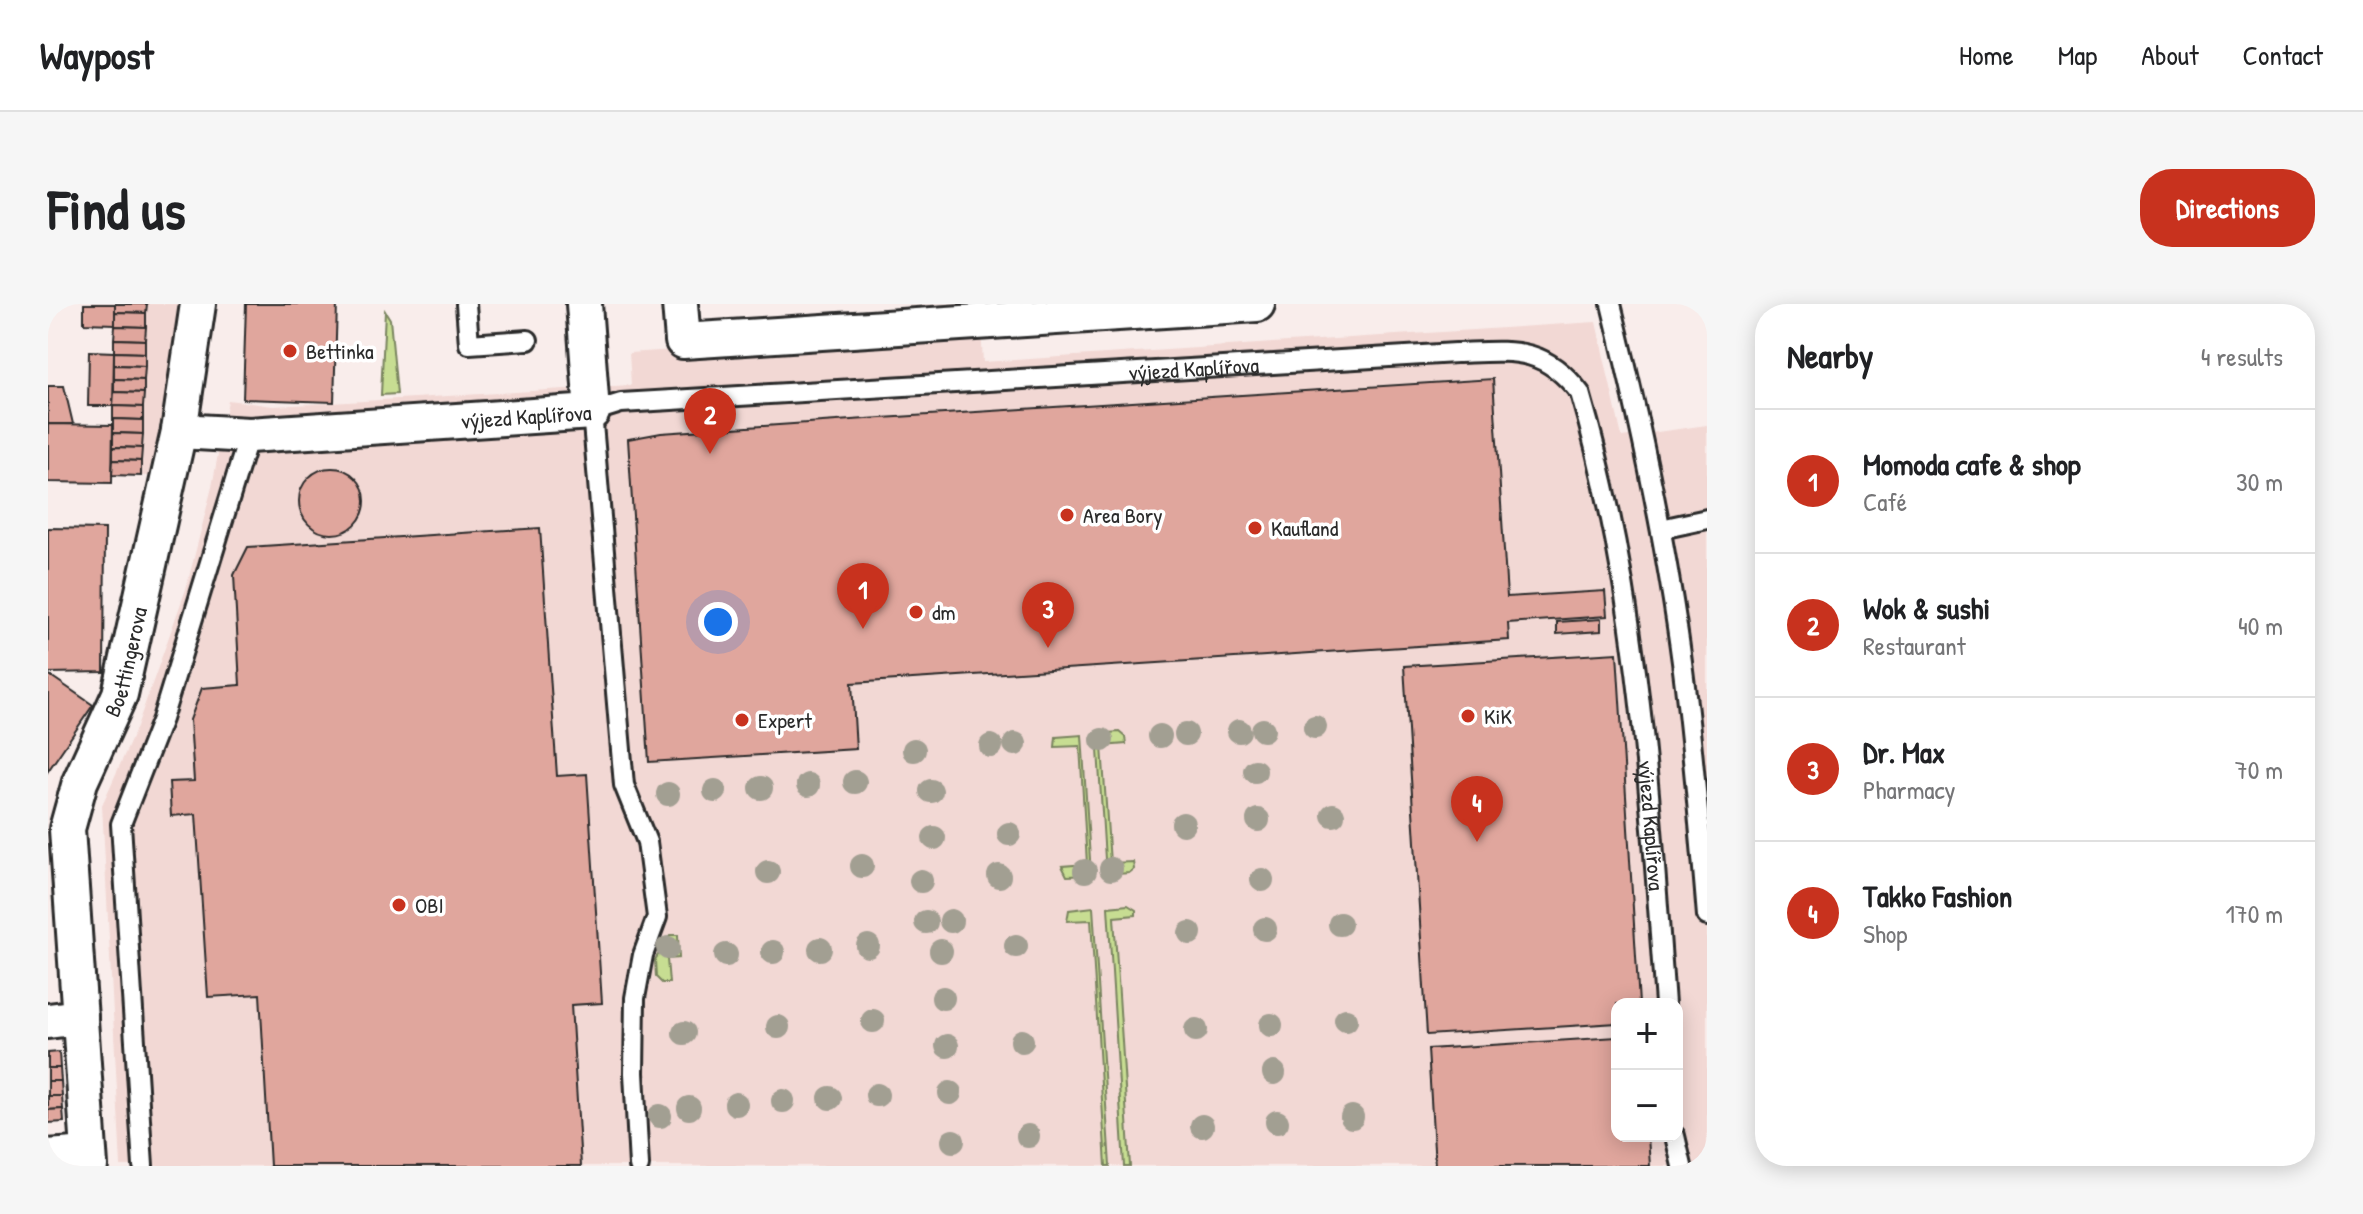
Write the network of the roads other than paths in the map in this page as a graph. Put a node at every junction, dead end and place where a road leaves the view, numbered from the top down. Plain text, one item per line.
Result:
1 (198, 304) edge
2 (466, 304) edge
3 (584, 304) edge
4 (680, 304) edge
5 (1257, 304) edge
6 (1611, 304) edge
7 (528, 340) dead end
8 (592, 412) junction
9 (179, 431) junction
10 (249, 435) junction
11 (1707, 519) edge
12 (1661, 529) junction
13 (1707, 916) edge
14 (1665, 998) edge
15 (64, 1019) edge
16 (1676, 1142) edge
17 (48, 1157) edge
18 (90, 1160) edge
19 (143, 1166) edge
20 (639, 1166) edge
21 (1682, 1166) edge

1 - 9 street, Boettingerova
2 - 7 lane
3 - 8 street
4 - 5 street
6 - 12 lane
8 - 10 street, výjezd Kaplířova
8 - 14 lane, výjezd Kaplířova
8 - 20 lane
9 - 10 street, výjezd Kaplířova
9 - 15 street, Boettingerova
10 - 19 lane
11 - 12 lane
12 - 13 lane
15 - 18 street, Boettingerova
16 - 21 lane
17 - 18 street, Boettingerova

